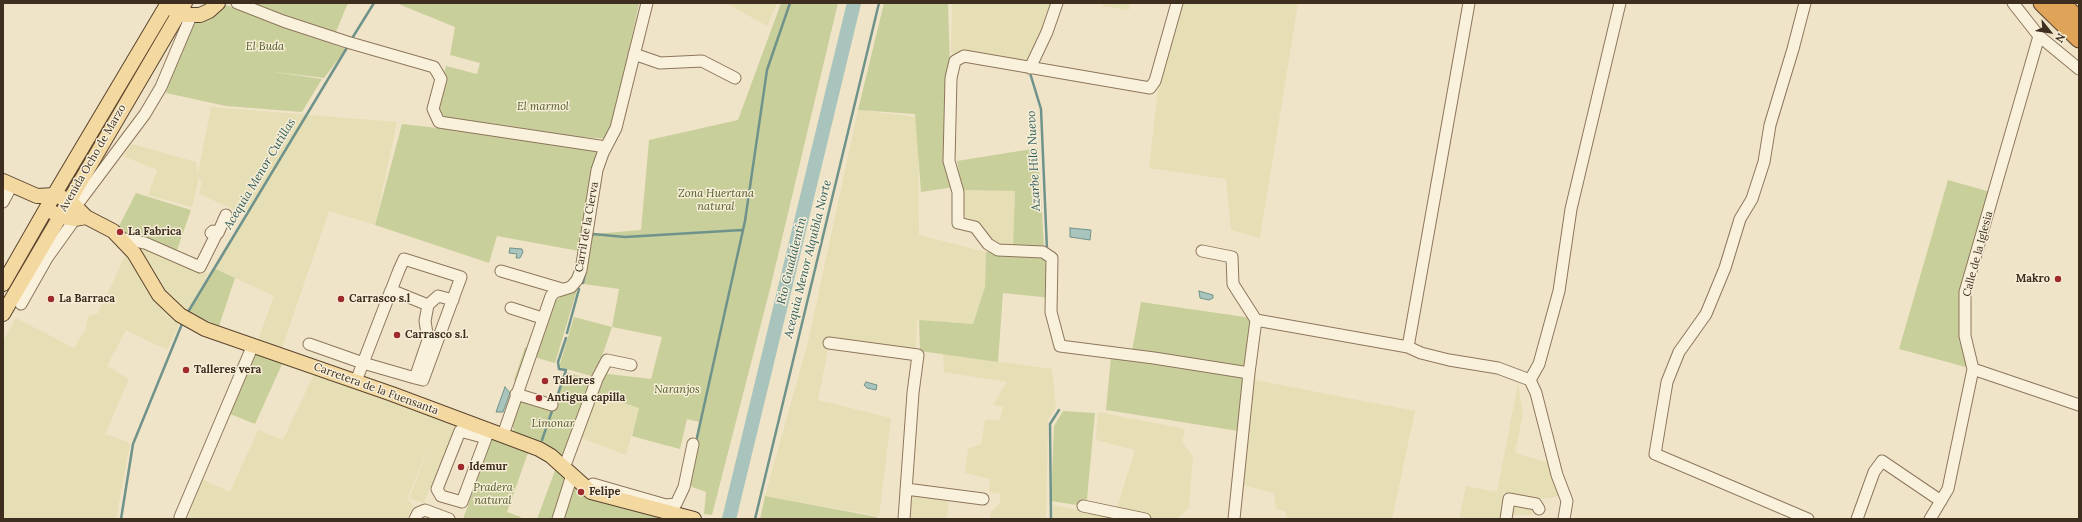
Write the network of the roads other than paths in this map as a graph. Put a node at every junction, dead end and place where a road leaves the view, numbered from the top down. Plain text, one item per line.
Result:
1 (218, 3) edge
2 (237, 3) edge
3 (647, 3) edge
4 (1057, 3) edge
5 (1177, 3) edge
6 (1469, 3) edge
7 (1620, 3) edge
8 (1805, 3) edge
9 (2012, 3) edge
10 (2042, 3) edge
11 (2061, 3) edge
12 (167, 4) edge
13 (185, 11) edge
14 (2079, 20) edge
15 (2039, 36) junction
16 (2079, 39) edge
17 (634, 54) junction
18 (1030, 68) junction
19 (2079, 69) edge
20 (735, 78) dead end
21 (606, 147) junction
22 (7, 183) edge
23 (54, 195) junction
24 (37, 196) junction
25 (3, 202) edge
26 (46, 208) junction
27 (76, 211) junction
28 (226, 215) dead end
29 (59, 216) junction
30 (120, 238) junction
31 (1202, 251) dead end
32 (501, 271) dead end
33 (3, 284) edge
34 (562, 289) junction
35 (453, 300) junction
36 (21, 304) dead end
37 (428, 305) junction
38 (511, 308) dead end
39 (3, 314) edge
40 (542, 318) junction
41 (1256, 320) junction
42 (829, 343) dead end
43 (309, 344) dead end
44 (253, 346) junction
45 (1408, 347) junction
46 (363, 363) junction
47 (631, 365) dead end
48 (1973, 369) junction
49 (1249, 373) junction
50 (415, 378) junction
51 (1530, 380) junction
52 (356, 381) junction
53 (516, 394) junction
54 (552, 405) dead end
55 (2079, 405) edge
56 (487, 434) junction
57 (503, 435) junction
58 (693, 444) dead end
59 (568, 472) junction
60 (586, 488) junction
61 (906, 489) junction
62 (983, 499) dead end
63 (1941, 501) junction
64 (1083, 506) dead end
65 (1539, 509) dead end
66 (180, 517) dead end
67 (415, 519) edge
68 (448, 519) edge
69 (558, 519) edge
70 (694, 519) edge
71 (904, 519) edge
72 (1146, 519) edge
73 (1234, 519) edge
74 (1506, 519) edge
75 (1564, 519) edge
76 (1808, 519) edge
77 (1857, 519) edge
78 (1930, 519) edge

1 - 13 main road
2 - 21 street
3 - 17 street, Carril de la Cierva
4 - 18 street
5 - 18 street
6 - 45 street
7 - 51 street
8 - 76 street
9 - 15 street
10 - 16 highway
11 - 14 highway
12 - 13 main road
12 - 23 main road, Avenida Ocho de Marzo
13 - 27 main road, Avenida Ocho de Marzo
13 - 27 street
15 - 19 street
15 - 48 street, Calle de la Iglesia
17 - 20 street
17 - 21 street, Carril de la Cierva
18 - 49 street
21 - 34 street, Carril de la Cierva
22 - 24 main road
22 - 25 street
23 - 24 main road
23 - 26 main road, Avenida Ocho de Marzo
23 - 27 main road, Carretera de la Fuensanta
24 - 26 main road
26 - 29 main road
26 - 33 main road, Avenida Ocho de Marzo
27 - 29 main road, Avenida Ocho de Marzo
27 - 30 main road, Carretera de la Fuensanta
27 - 36 street
28 - 30 street
29 - 39 main road, Avenida Ocho de Marzo
30 - 44 main road, Carretera de la Fuensanta
31 - 41 street
32 - 34 street
34 - 40 street, Carril de la Cierva
35 - 37 street
35 - 46 street
35 - 50 street
37 - 46 street
37 - 50 street
38 - 40 street
40 - 53 street, Carril de la Cierva
41 - 45 street
41 - 49 street
42 - 61 street
43 - 46 street
44 - 52 main road, Carretera de la Fuensanta
44 - 66 street
45 - 51 street
46 - 50 street
46 - 52 street
47 - 59 street
48 - 55 street
48 - 63 street, Calle de la Iglesia
49 - 73 street
51 - 75 street
52 - 56 main road, Carretera de la Fuensanta
53 - 54 street
53 - 57 street, Carril de la Cierva
56 - 56 street
56 - 57 main road, Carretera de la Fuensanta
57 - 59 main road, Carretera de la Fuensanta
58 - 60 street
59 - 60 main road, Carretera de la Fuensanta
59 - 69 street
60 - 70 main road, Carretera de la Fuensanta
61 - 62 street
61 - 71 street
63 - 77 street
63 - 78 street, Calle de la Iglesia
64 - 72 street
65 - 74 street
67 - 68 street

